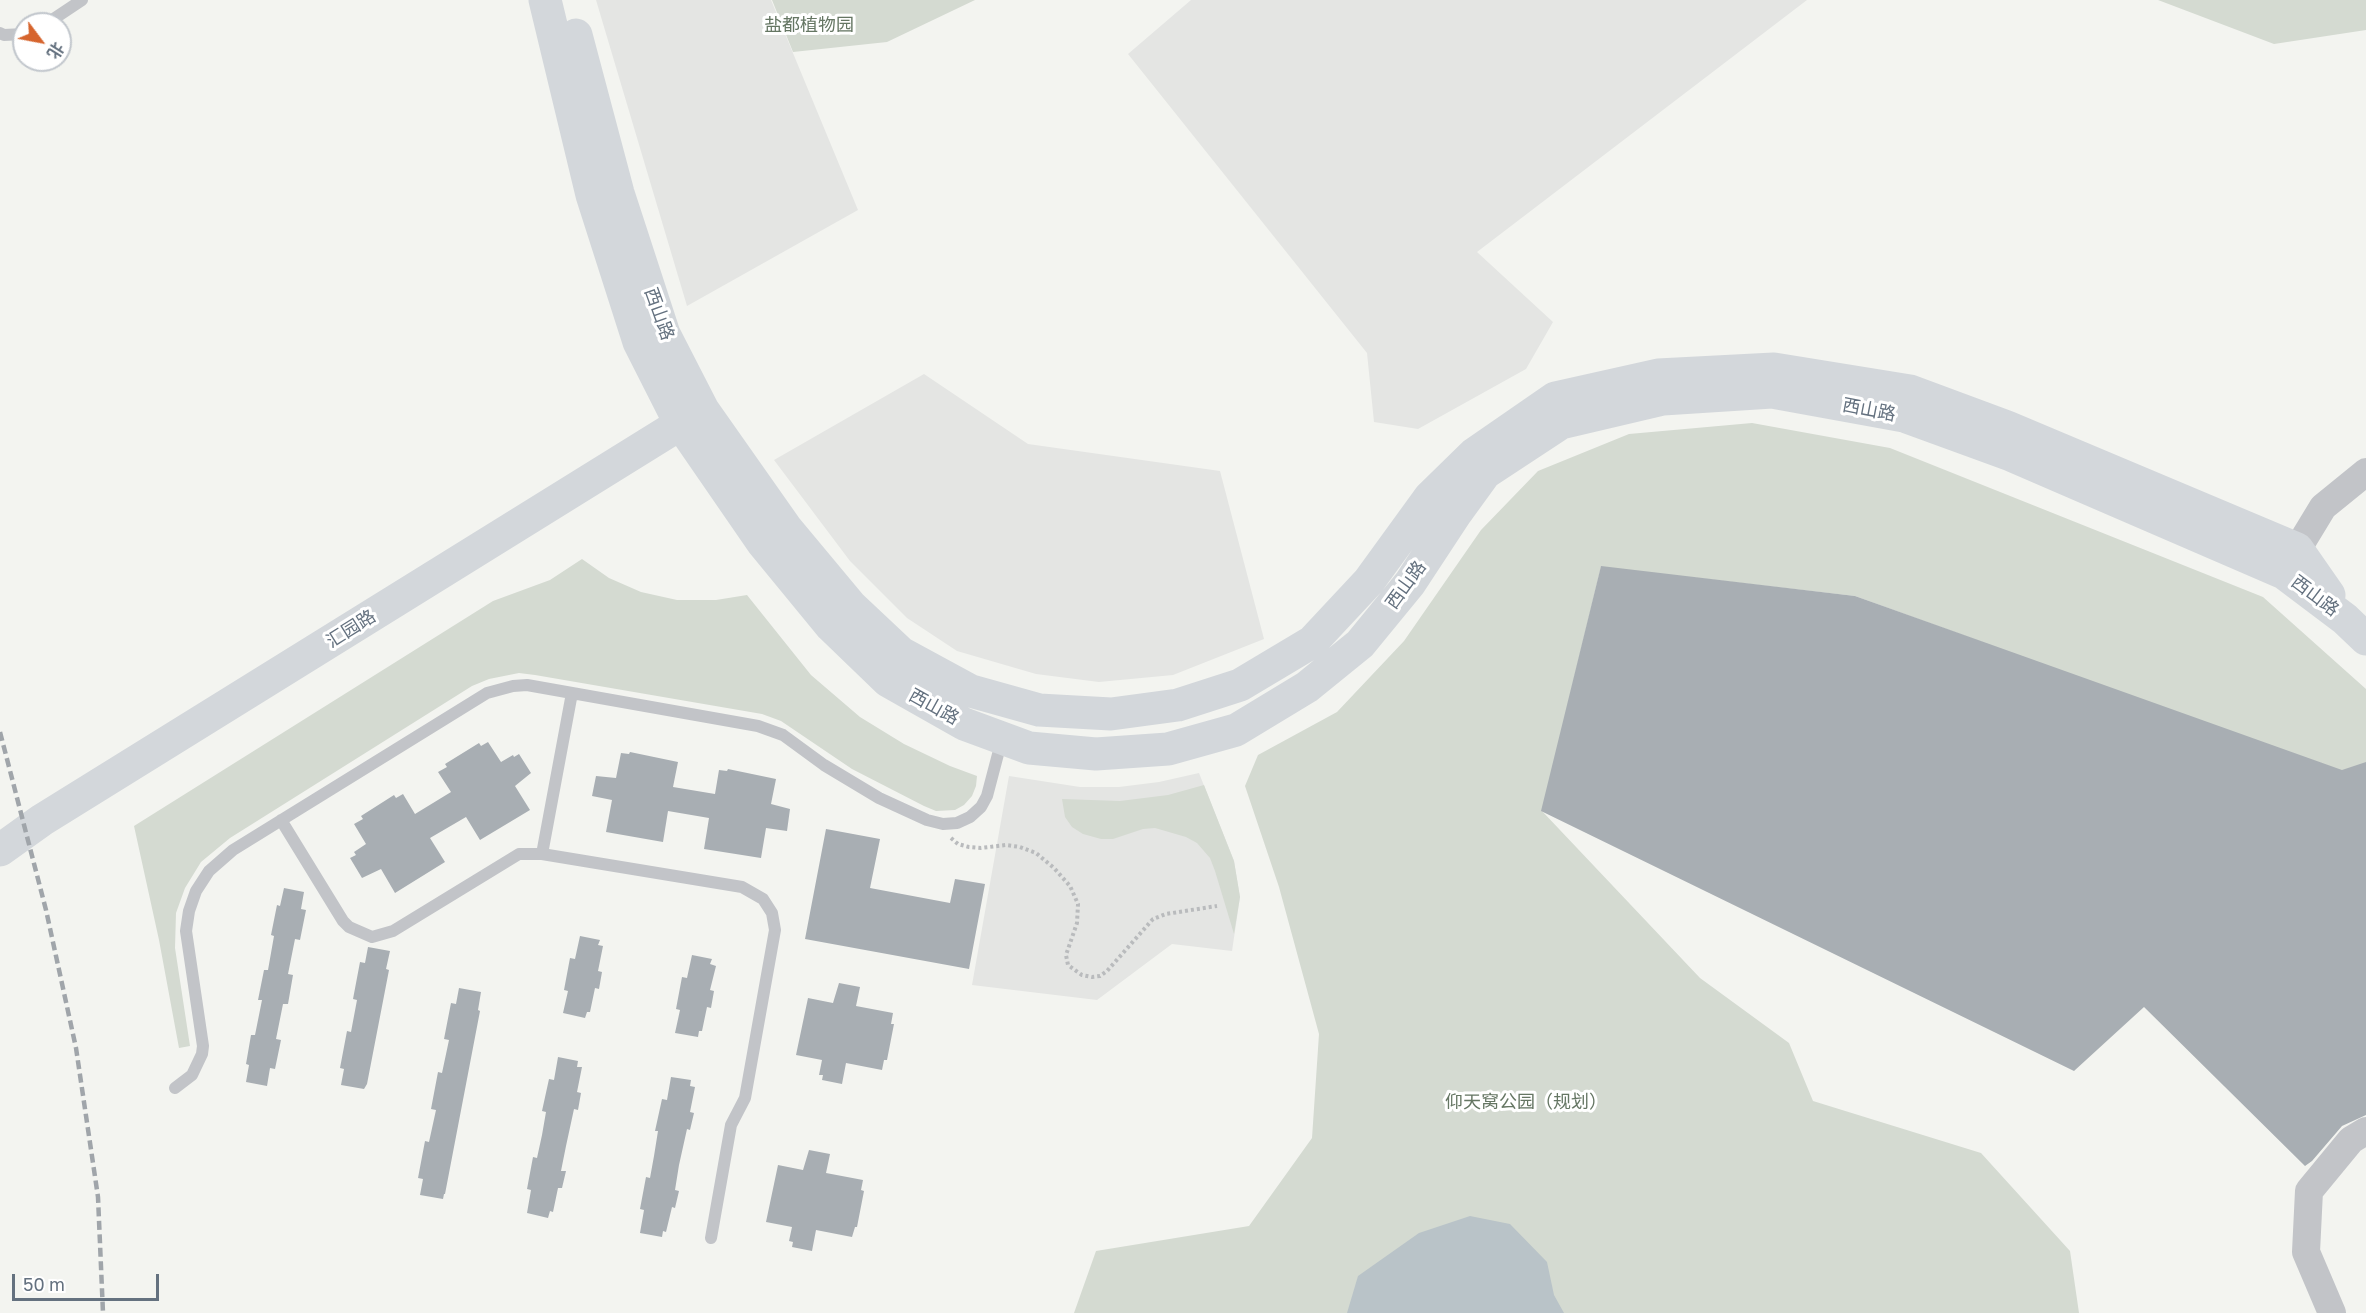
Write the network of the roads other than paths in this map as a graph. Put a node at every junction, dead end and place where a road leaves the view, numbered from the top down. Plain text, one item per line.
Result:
1 (82, 0) edge
2 (545, 0) edge
3 (567, 0) edge
4 (64, 12) edge
5 (692, 417) junction
6 (2366, 472) edge
7 (2290, 561) junction
8 (2355, 629) edge
9 (572, 693) junction
10 (1003, 738) junction
11 (281, 820) junction
12 (0, 850) edge
13 (542, 854) junction
14 (175, 1088) dead end
15 (2366, 1131) edge
16 (711, 1238) dead end
17 (2332, 1313) edge

1 - 4 lane
2 - 5 main road, 西山路
3 - 5 main road, 西山路
5 - 7 main road, 西山路
5 - 10 main road, 西山路
5 - 12 main road, 汇园路
6 - 7 street
7 - 8 main road, 西山路
7 - 10 main road, 西山路
9 - 10 lane
9 - 11 lane
9 - 13 lane
11 - 13 lane
11 - 14 lane
13 - 16 lane
15 - 17 street

